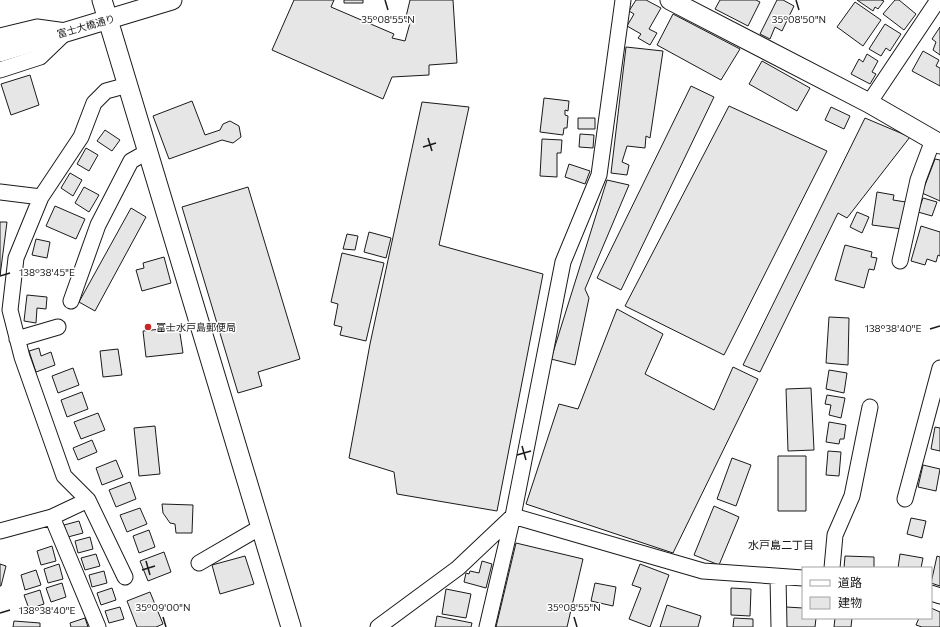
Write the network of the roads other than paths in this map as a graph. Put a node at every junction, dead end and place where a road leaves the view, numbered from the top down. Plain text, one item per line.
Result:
1 (102, 0) edge
2 (172, 0) edge
3 (623, 0) edge
4 (670, 0) edge
5 (938, 0) edge
6 (107, 20) junction
7 (67, 31) junction
8 (0, 36) edge
9 (0, 52) edge
10 (0, 70) edge
11 (128, 85) junction
12 (869, 103) junction
13 (937, 142) edge
14 (147, 152) junction
15 (0, 192) edge
16 (42, 198) junction
17 (900, 261) dead end
18 (71, 300) dead end
19 (58, 327) dead end
20 (17, 339) junction
21 (940, 368) edge
22 (870, 407) dead end
23 (906, 499) dead end
24 (88, 500) junction
25 (513, 516) junction
26 (52, 517) junction
27 (261, 527) junction
28 (0, 531) edge
29 (199, 563) dead end
30 (832, 567) edge
31 (125, 577) dead end
32 (778, 577) junction
33 (802, 578) edge
34 (98, 627) edge
35 (291, 627) edge
36 (378, 627) edge
37 (488, 627) edge
38 (779, 627) edge

1 - 6 street
2 - 6 street, 富士大橋通り
3 - 25 street
4 - 12 street
5 - 12 street
6 - 7 street, 富士大橋通り
6 - 11 street
7 - 8 street
7 - 9 street, 富士大橋通り
7 - 10 street
11 - 14 street
11 - 16 street
12 - 13 street
13 - 17 street
14 - 18 street
14 - 27 street
15 - 16 street
16 - 20 street
19 - 20 street
20 - 24 street
21 - 23 street
22 - 30 street
24 - 26 street
24 - 31 street
25 - 32 street
25 - 36 street
25 - 37 street
26 - 28 street
26 - 34 street
27 - 29 street
27 - 35 street
32 - 33 street
32 - 38 street

